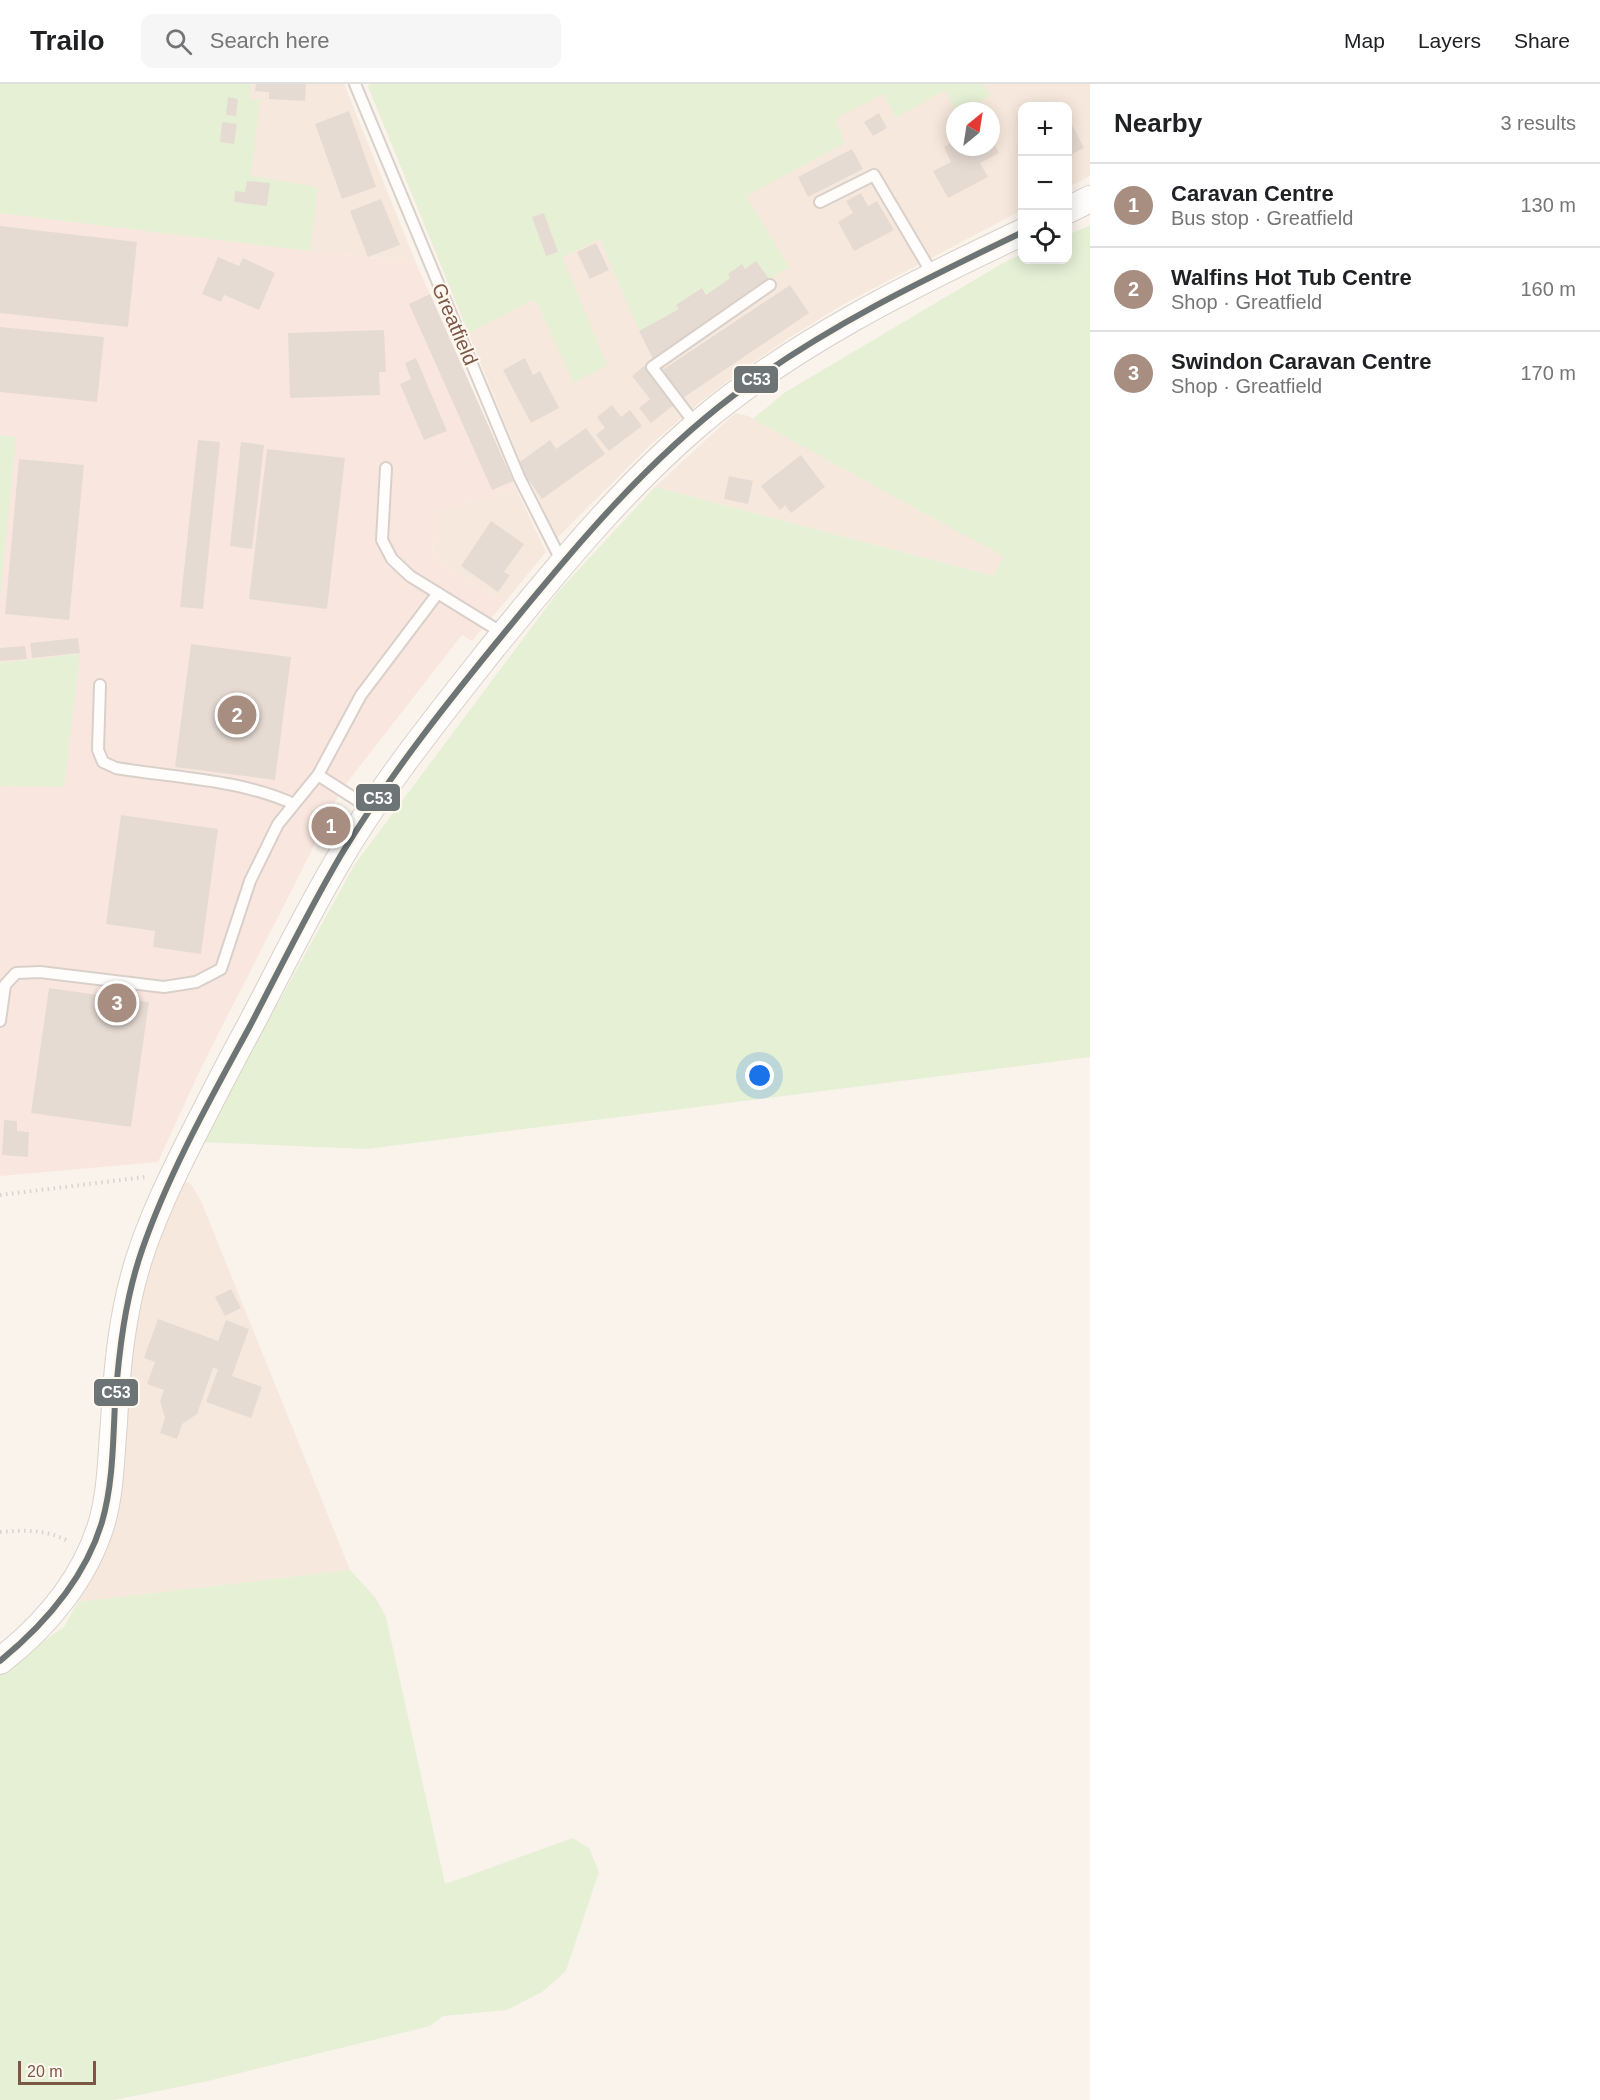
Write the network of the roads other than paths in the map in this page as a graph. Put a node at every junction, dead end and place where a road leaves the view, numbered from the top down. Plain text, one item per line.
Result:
1 (355, 84) edge
2 (1090, 200) edge
3 (820, 202) dead end
4 (1072, 208) edge
5 (1018, 234) edge
6 (934, 275) junction
7 (770, 285) dead end
8 (696, 425) junction
9 (386, 468) dead end
10 (562, 562) junction
11 (438, 593) junction
12 (504, 634) junction
13 (99, 685) dead end
14 (318, 775) junction
15 (294, 804) junction
16 (371, 809) junction
17 (0, 1021) edge
18 (0, 1661) edge

1 - 10 lane, Greatfield
2 - 4 street
3 - 6 lane
5 - 6 street
6 - 8 street
7 - 8 lane
8 - 10 street
9 - 11 lane
10 - 12 street
11 - 12 lane
11 - 14 lane
12 - 16 street
13 - 15 lane
14 - 15 lane
14 - 16 lane
15 - 17 lane
16 - 18 street

